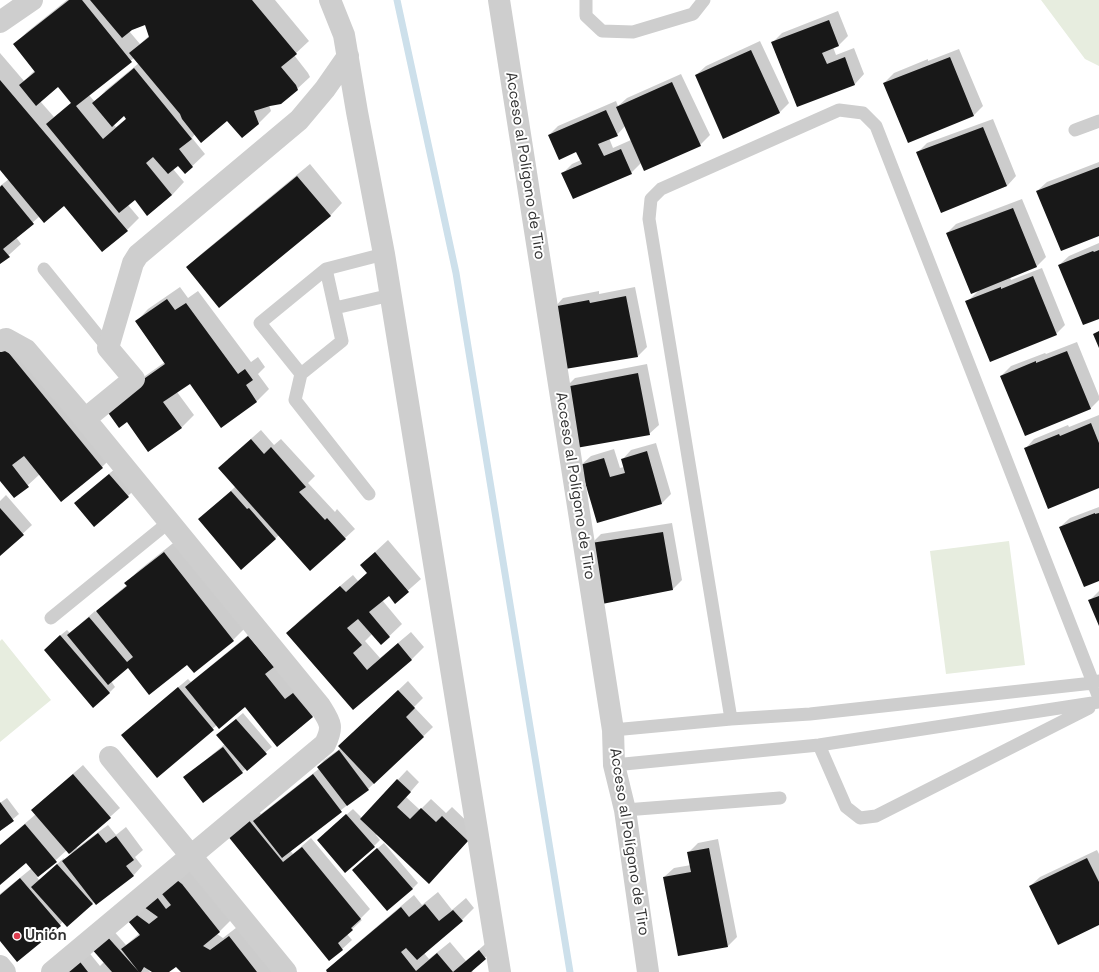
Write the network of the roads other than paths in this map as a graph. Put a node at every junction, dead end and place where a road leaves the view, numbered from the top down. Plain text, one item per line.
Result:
1 (32, 0) edge
2 (330, 0) edge
3 (499, 0) edge
4 (586, 0) edge
5 (704, 0) edge
6 (0, 22) edge
7 (348, 56) junction
8 (1099, 120) edge
9 (1075, 130) dead end
10 (384, 254) junction
11 (44, 269) dead end
12 (326, 269) junction
13 (391, 295) junction
14 (335, 308) junction
15 (0, 341) edge
16 (108, 348) junction
17 (301, 374) junction
18 (85, 419) junction
19 (369, 494) dead end
20 (169, 522) junction
21 (51, 618) dead end
22 (1096, 682) edge
23 (1099, 698) edge
24 (1099, 703) edge
25 (731, 718) junction
26 (613, 730) junction
27 (819, 745) junction
28 (110, 757) dead end
29 (614, 765) junction
30 (780, 798) dead end
31 (625, 810) junction
32 (191, 857) junction
33 (0, 966) edge
34 (5, 972) edge
35 (52, 972) edge
36 (286, 972) edge
37 (500, 972) edge
38 (648, 972) edge

1 - 6 street
2 - 7 street
3 - 26 street, Acceso al Polígono de Tiro
4 - 5 lane
7 - 10 street
7 - 16 street
8 - 9 lane
10 - 12 lane
10 - 13 street
11 - 16 lane
12 - 14 lane
12 - 17 lane
13 - 14 lane
13 - 37 street
14 - 17 lane
15 - 18 street
16 - 18 street
17 - 19 lane
18 - 20 street
20 - 21 lane
20 - 32 street
22 - 23 lane
22 - 25 lane
22 - 25 lane
24 - 27 lane
24 - 27 lane
25 - 26 lane
26 - 29 street, Acceso al Polígono de Tiro
27 - 29 lane
28 - 32 street
29 - 31 street, Acceso al Polígono de Tiro
30 - 31 lane
31 - 38 street, Acceso al Polígono de Tiro
32 - 35 street
32 - 36 street
33 - 34 street

